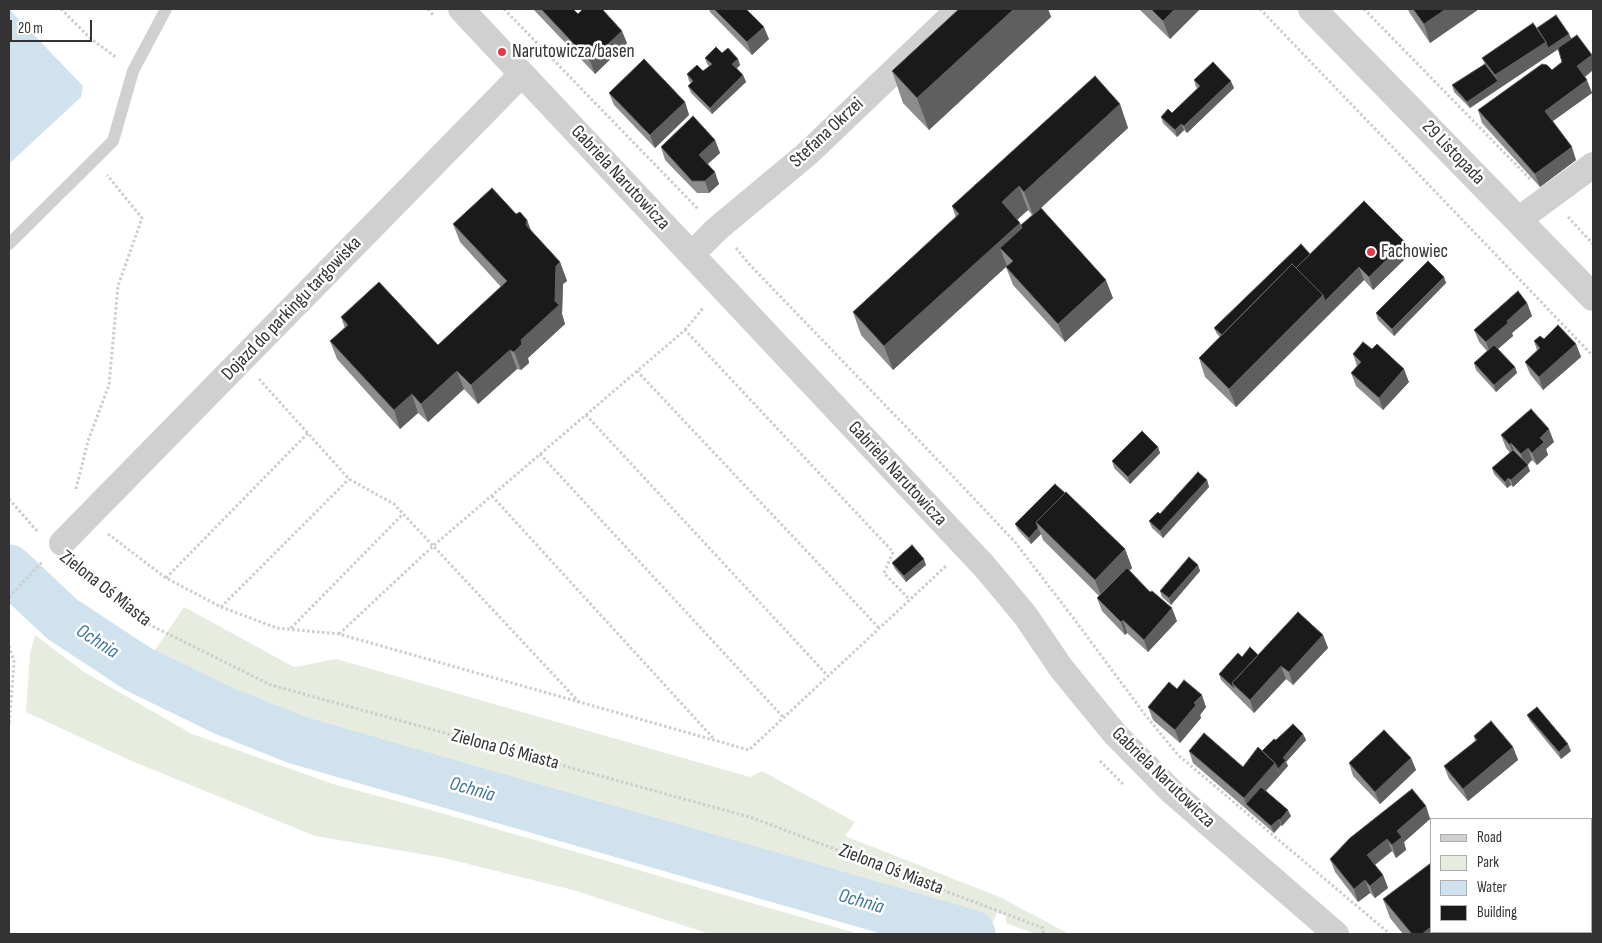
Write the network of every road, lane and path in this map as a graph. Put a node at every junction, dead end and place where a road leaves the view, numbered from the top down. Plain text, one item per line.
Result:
1 (61, 9) edge
2 (166, 9) edge
3 (461, 9) edge
4 (504, 9) edge
5 (959, 9) edge
6 (1260, 9) edge
7 (1312, 9) edge
8 (1364, 9) edge
9 (133, 71) junction
10 (522, 74) junction
11 (95, 159) junction
12 (1593, 165) edge
13 (1548, 198) junction
14 (1518, 220) junction
15 (717, 229) junction
16 (743, 242) dead end
17 (9, 244) edge
18 (1593, 244) edge
19 (735, 249) junction
20 (692, 254) junction
21 (1593, 297) edge
22 (709, 300) dead end
23 (685, 330) junction
24 (1593, 356) edge
25 (637, 371) junction
26 (252, 386) dead end
27 (586, 415) junction
28 (308, 434) junction
29 (540, 454) junction
30 (349, 479) junction
31 (492, 496) junction
32 (74, 497) dead end
33 (9, 499) edge
34 (403, 514) junction
35 (105, 531) dead end
36 (433, 546) junction
37 (58, 547) junction
38 (949, 563) dead end
39 (27, 578) dead end
40 (166, 578) junction
41 (9, 596) edge
42 (910, 600) junction
43 (221, 607) junction
44 (879, 628) junction
45 (290, 629) junction
46 (339, 634) junction
47 (9, 646) edge
48 (828, 676) junction
49 (579, 702) junction
50 (783, 717) junction
51 (9, 726) edge
52 (715, 740) junction
53 (1043, 934) edge
54 (1336, 934) edge
55 (1390, 934) edge

1 - 9 path
2 - 9 lane
3 - 10 street, Gabriela Narutowicza
4 - 15 path
5 - 15 street, Stefana Okrzei
6 - 24 path
7 - 14 street, 29 Listopada
8 - 13 path
9 - 11 lane
10 - 20 street, Gabriela Narutowicza
10 - 37 street, Dojazd do parkingu targowiska
11 - 17 lane
11 - 32 path
12 - 13 street
13 - 14 street
13 - 18 path
14 - 21 street, 29 Listopada
15 - 19 path
15 - 20 street, Stefana Okrzei
16 - 19 path
19 - 55 path
20 - 54 street, Gabriela Narutowicza
22 - 23 path
23 - 25 path
23 - 42 path
25 - 27 path
25 - 44 path
26 - 28 path
27 - 29 path
27 - 48 path
28 - 30 path
28 - 40 path
29 - 31 path
29 - 50 path
30 - 34 path
30 - 43 path
31 - 36 path
31 - 52 path
33 - 37 path, Zielona Oś Miasta
34 - 36 path
34 - 45 path
35 - 40 path
36 - 46 path
36 - 49 path
37 - 53 path, Zielona Oś Miasta
38 - 42 path
39 - 41 path
40 - 43 path
42 - 44 path
43 - 45 path
44 - 48 path
45 - 46 path
46 - 49 path
47 - 51 path
48 - 50 path
49 - 52 path
50 - 52 path

